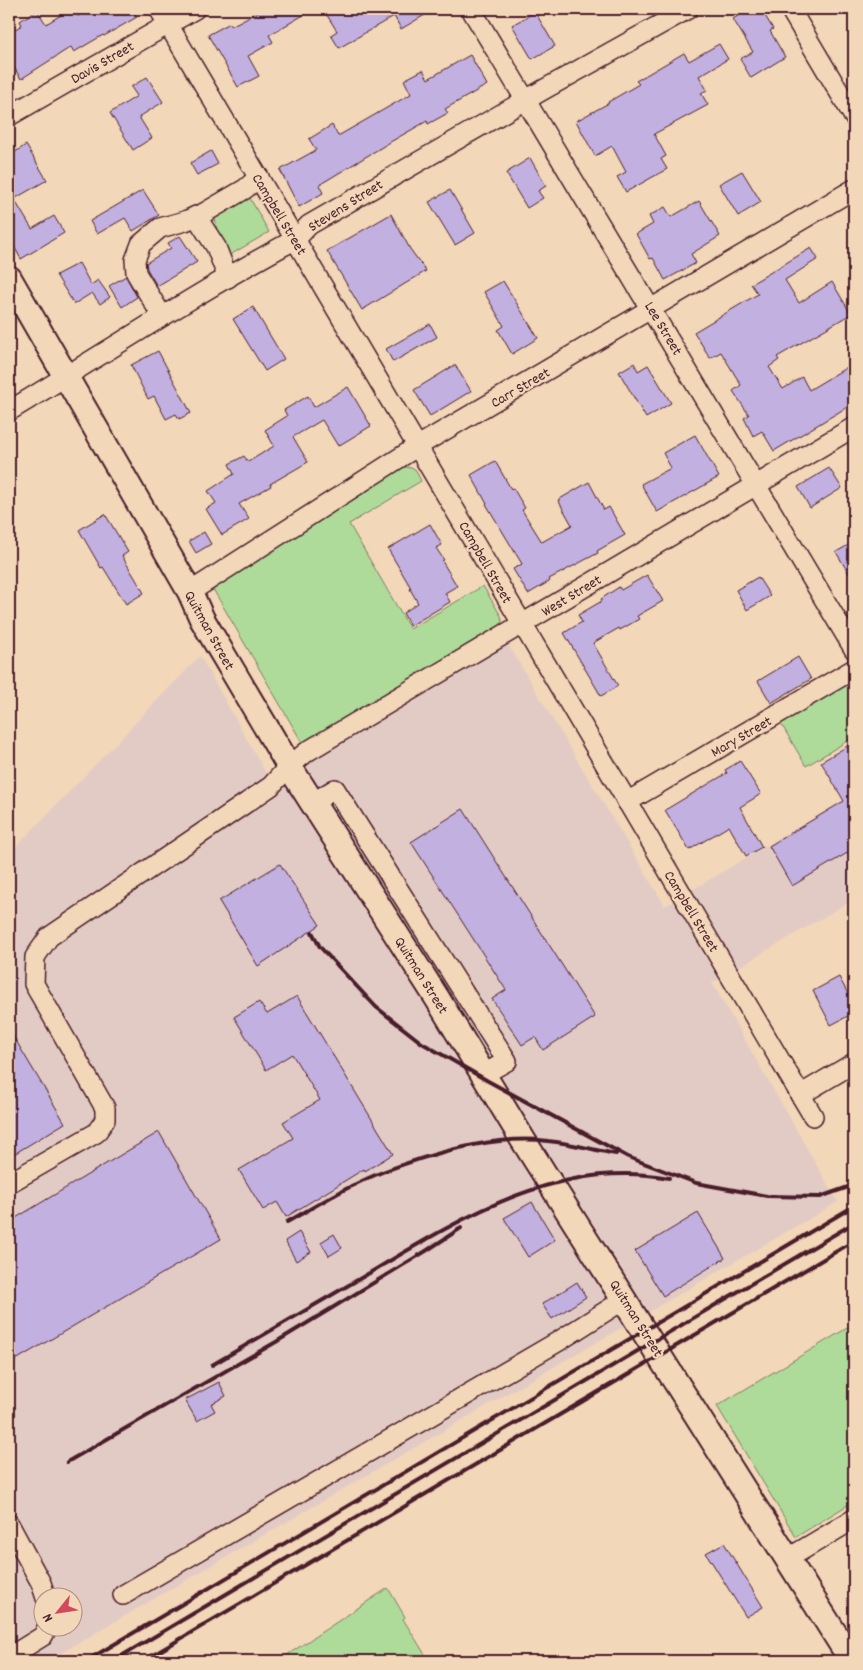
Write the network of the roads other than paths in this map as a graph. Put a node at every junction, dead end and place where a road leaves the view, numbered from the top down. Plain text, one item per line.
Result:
1 (195, 9) edge
2 (471, 9) edge
3 (688, 9) edge
4 (790, 9) edge
5 (164, 16) edge
6 (526, 99) junction
7 (9, 116) edge
8 (854, 118) edge
9 (258, 178) junction
10 (854, 189) edge
11 (196, 216) junction
12 (296, 239) junction
13 (9, 278) edge
14 (228, 278) junction
15 (652, 309) junction
16 (162, 316) junction
17 (66, 377) junction
18 (9, 411) edge
19 (854, 427) edge
20 (418, 446) junction
21 (757, 485) junction
22 (190, 592) junction
23 (522, 624) junction
24 (854, 649) edge
25 (854, 669) edge
26 (289, 766) junction
27 (627, 802) junction
28 (312, 803) junction
29 (458, 984) junction
30 (437, 998) junction
31 (488, 1031) junction
32 (466, 1045) junction
33 (854, 1063) edge
34 (484, 1074) junction
35 (800, 1095) junction
36 (813, 1116) dead end
37 (9, 1183) edge
38 (625, 1299) junction
39 (854, 1519) edge
40 (9, 1524) edge
41 (787, 1559) junction
42 (42, 1588) edge
43 (123, 1595) dead end
44 (40, 1638) edge
45 (9, 1657) edge
46 (852, 1661) edge

1 - 5 street, Davis Street
2 - 6 street, Lee Street
3 - 6 street, Stevens Street
4 - 8 street
5 - 7 street, Davis Street
5 - 9 street, Campbell Street
6 - 12 street, Stevens Street
6 - 15 street, Lee Street
9 - 11 street
9 - 12 street, Campbell Street
10 - 15 street, Carr Street
11 - 14 street
11 - 16 street
12 - 14 street, Stevens Street
12 - 20 street, Campbell Street
13 - 17 main road, Quitman Street
14 - 16 street, Stevens Street
15 - 20 street, Carr Street
15 - 21 street, Lee Street
16 - 17 street, Stevens Street
17 - 18 street, Stevens Street
17 - 22 main road, Quitman Street
19 - 21 street, West Street
20 - 22 street, Carr Street
20 - 23 street, Campbell Street
21 - 23 street, West Street
21 - 24 street, Lee Street
22 - 26 main road, Quitman Street
23 - 26 street, West Street
23 - 27 street, Campbell Street
25 - 27 street, Mary Street
26 - 28 main road, Quitman Street
26 - 37 street, West Street
27 - 35 street, Campbell Street
28 - 29 street
28 - 30 main road, Quitman Street
29 - 30 street
29 - 31 street
30 - 32 main road, Quitman Street
31 - 32 street
31 - 34 street
32 - 34 main road, Quitman Street
33 - 35 street
34 - 38 main road, Quitman Street
35 - 36 street, Campbell Street
38 - 41 main road, Quitman Street
38 - 43 street
39 - 41 street
40 - 42 street
41 - 46 main road, Quitman Street
44 - 45 street

